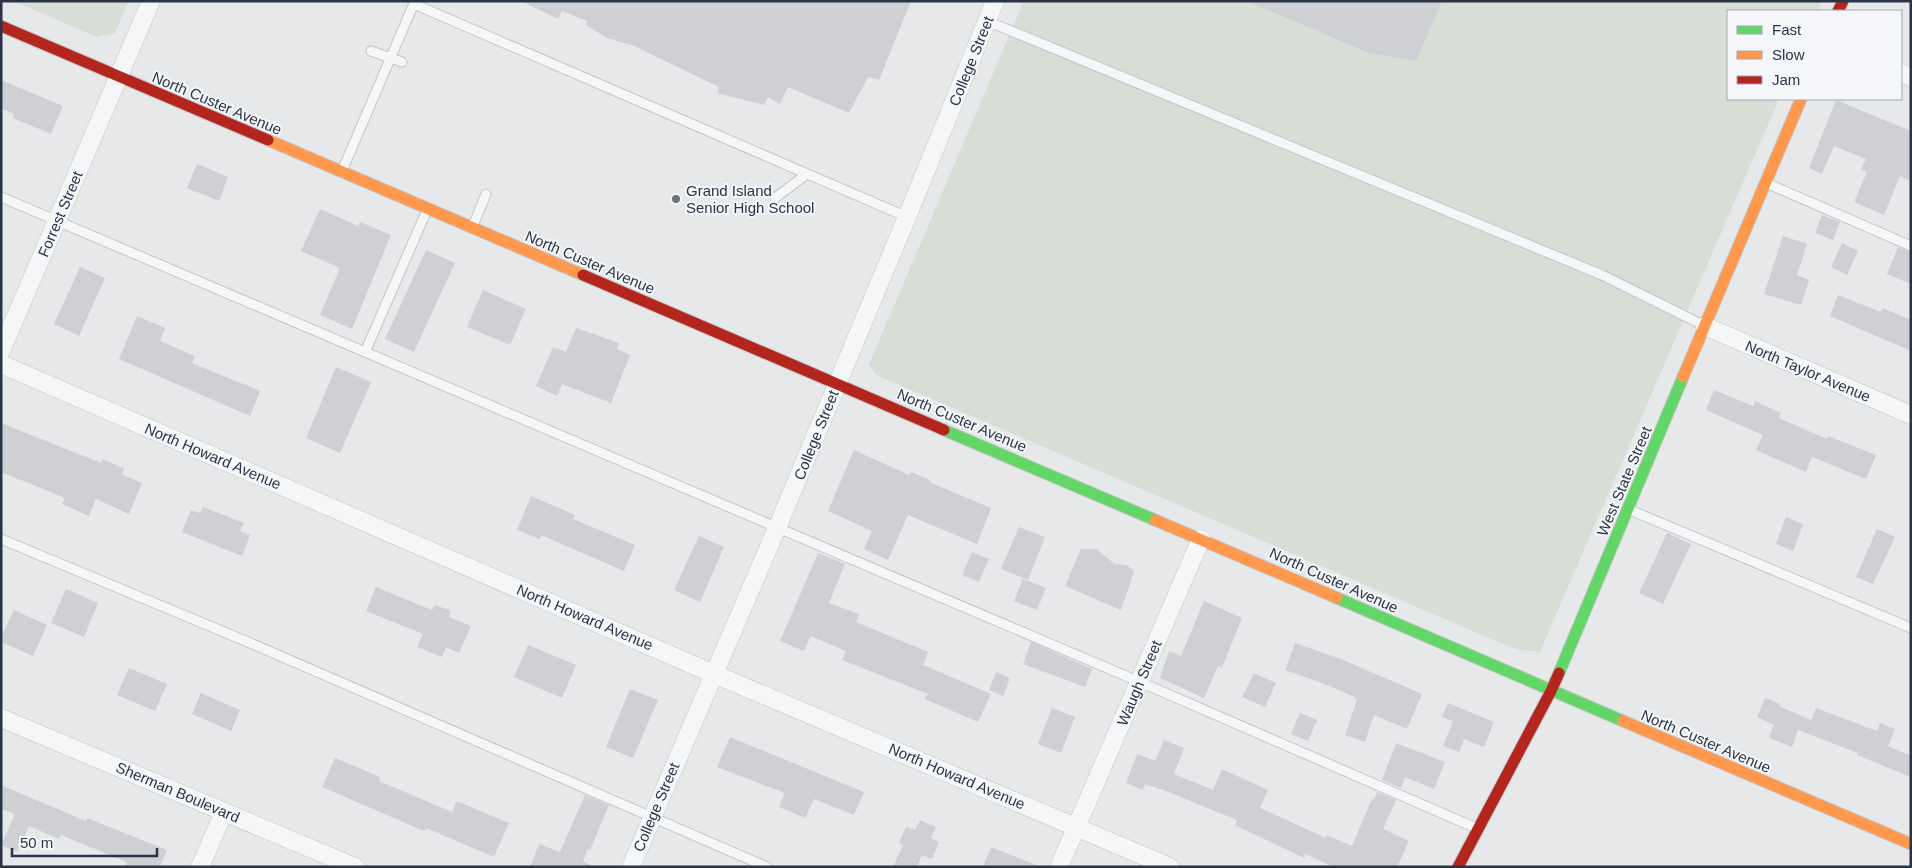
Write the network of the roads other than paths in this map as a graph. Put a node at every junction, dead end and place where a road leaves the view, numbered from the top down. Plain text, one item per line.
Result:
1 (151, 1) edge
2 (995, 1) edge
3 (415, 3) edge
4 (987, 21) junction
5 (1, 26) edge
6 (371, 51) dead end
7 (391, 58) junction
8 (402, 62) dead end
9 (119, 77) junction
10 (1801, 100) edge
11 (341, 173) junction
12 (807, 174) junction
13 (1766, 183) junction
14 (486, 194) dead end
15 (1, 197) edge
16 (775, 198) dead end
17 (427, 209) junction
18 (907, 218) junction
19 (57, 221) junction
20 (472, 228) junction
21 (1911, 246) edge
22 (1705, 326) junction
23 (1, 351) edge
24 (365, 352) junction
25 (1, 364) edge
26 (837, 383) junction
27 (1911, 415) edge
28 (1628, 509) junction
29 (777, 528) junction
30 (1, 539) edge
31 (1201, 539) junction
32 (1911, 628) edge
33 (714, 674) junction
34 (1140, 682) junction
35 (1551, 691) junction
36 (1, 718) edge
37 (224, 812) junction
38 (652, 817) junction
39 (1076, 827) junction
40 (1479, 829) junction
41 (1911, 844) edge
42 (200, 867) edge
43 (355, 867) edge
44 (631, 867) edge
45 (767, 867) edge
46 (1059, 867) edge
47 (1170, 867) edge
48 (1458, 867) edge

1 - 9 street, Forrest Street
2 - 4 street, College Street
3 - 7 lane
3 - 12 lane
4 - 18 street, College Street
4 - 22 lane
5 - 9 street, North Custer Avenue
6 - 7 lane
7 - 8 lane
7 - 11 lane
9 - 11 street, North Custer Avenue
9 - 19 street, Forrest Street
10 - 13 street, West State Street
11 - 17 street, North Custer Avenue
12 - 16 lane
12 - 18 lane
13 - 21 lane
13 - 22 street, West State Street
14 - 20 lane
15 - 19 lane
17 - 20 street, North Custer Avenue
17 - 24 lane
18 - 26 street, College Street
19 - 23 street, Forrest Street
19 - 24 lane
20 - 26 street, North Custer Avenue
22 - 27 street, North Taylor Avenue
22 - 28 street, West State Street
24 - 29 lane
25 - 33 street, North Howard Avenue
26 - 29 street, College Street
26 - 31 street, North Custer Avenue
28 - 32 lane
28 - 35 street, West State Street
29 - 33 street, College Street
29 - 34 lane
30 - 38 lane
31 - 34 street, Waugh Street
31 - 35 street, North Custer Avenue
33 - 38 street, College Street
33 - 39 street, North Howard Avenue
34 - 39 street, Waugh Street
34 - 40 lane
35 - 40 street, West State Street
35 - 41 street, North Custer Avenue
36 - 37 street, Sherman Boulevard
37 - 42 street
37 - 43 street, Sherman Boulevard
38 - 44 street, College Street
38 - 45 lane
39 - 46 street, Waugh Street
39 - 47 street, North Howard Avenue
40 - 48 street, West State Street

